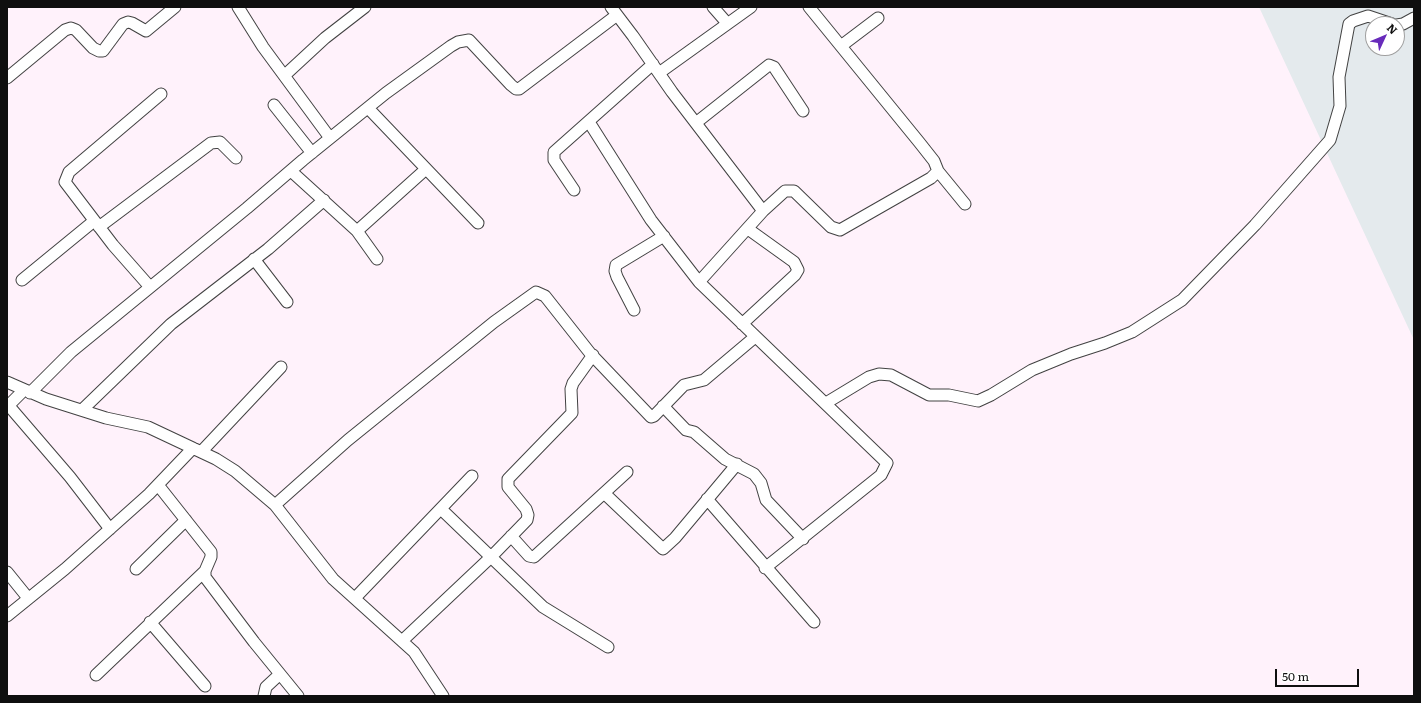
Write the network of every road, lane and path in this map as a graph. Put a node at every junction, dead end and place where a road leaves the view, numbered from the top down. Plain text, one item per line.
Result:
1 (175, 7) edge
2 (238, 7) edge
3 (365, 7) edge
4 (713, 7) edge
5 (751, 7) edge
6 (810, 7) edge
7 (614, 11) edge
8 (1365, 17) edge
9 (878, 18) dead end
10 (1414, 18) edge
11 (727, 23) junction
12 (1405, 23) edge
13 (841, 46) junction
14 (656, 69) junction
15 (285, 74) junction
16 (7, 78) edge
17 (161, 94) dead end
18 (274, 105) dead end
19 (368, 108) junction
20 (803, 110) dead end
21 (588, 122) junction
22 (697, 122) junction
23 (330, 138) junction
24 (312, 153) junction
25 (236, 158) dead end
26 (426, 169) junction
27 (291, 171) junction
28 (938, 172) junction
29 (574, 190) dead end
30 (324, 200) junction
31 (965, 204) dead end
32 (763, 211) junction
33 (478, 223) dead end
34 (96, 224) junction
35 (748, 229) junction
36 (357, 231) junction
37 (664, 236) junction
38 (254, 259) junction
39 (377, 259) dead end
40 (22, 280) dead end
41 (699, 282) junction
42 (150, 287) junction
43 (287, 302) dead end
44 (634, 310) dead end
45 (742, 324) junction
46 (755, 337) junction
47 (593, 356) junction
48 (281, 367) dead end
49 (7, 382) edge
50 (27, 391) junction
51 (826, 403) junction
52 (663, 406) junction
53 (8, 407) edge
54 (82, 410) junction
55 (197, 450) junction
56 (737, 464) junction
57 (627, 472) dead end
58 (472, 476) dead end
59 (158, 485) junction
60 (604, 493) junction
61 (708, 499) junction
62 (275, 506) junction
63 (441, 509) junction
64 (186, 520) junction
65 (110, 529) junction
66 (511, 536) junction
67 (803, 539) junction
68 (491, 557) junction
69 (766, 568) junction
70 (136, 569) dead end
71 (205, 571) junction
72 (7, 572) edge
73 (28, 598) junction
74 (355, 598) junction
75 (7, 616) edge
76 (150, 622) junction
77 (814, 622) dead end
78 (403, 640) junction
79 (608, 647) dead end
80 (280, 674) junction
81 (96, 675) dead end
82 (205, 686) dead end
83 (264, 696) edge
84 (298, 696) edge
85 (444, 696) edge

1 - 16 street
2 - 15 street
3 - 15 street
4 - 11 street
5 - 11 street
6 - 13 street
7 - 14 street
7 - 19 street
8 - 51 street
9 - 13 street
10 - 12 street
11 - 14 street
13 - 28 street
14 - 21 street
14 - 22 street
15 - 23 street
17 - 34 street
18 - 24 street
19 - 23 street
19 - 26 street
20 - 22 street
21 - 29 street
21 - 37 street
22 - 32 street
23 - 24 street
24 - 27 street
25 - 34 street
26 - 33 street
26 - 36 street
27 - 30 street
27 - 42 street
28 - 31 street
28 - 32 street
30 - 36 street
30 - 38 street
32 - 35 street
34 - 40 street
34 - 42 street
35 - 41 street
35 - 45 street
36 - 39 street
37 - 41 street
37 - 44 street
38 - 43 street
38 - 54 street
41 - 45 street
42 - 50 street
45 - 46 street
46 - 51 street
46 - 52 street
47 - 52 street
47 - 62 street
47 - 66 street
48 - 55 street
49 - 50 street
50 - 53 street
50 - 54 street
51 - 67 street
52 - 56 street
53 - 65 street
54 - 55 street
55 - 59 street
55 - 62 street
56 - 61 street
56 - 67 street
57 - 60 street
58 - 63 street
59 - 64 street
59 - 65 street
60 - 61 street
60 - 66 street
61 - 69 street
62 - 74 street
63 - 68 street
63 - 74 street
64 - 70 street
64 - 71 street
65 - 73 street
66 - 68 street
67 - 69 street
68 - 78 street
68 - 79 street
69 - 77 street
71 - 76 street
71 - 80 street
72 - 73 street
73 - 75 street
74 - 78 street
76 - 81 street
76 - 82 street
78 - 85 street
80 - 83 street
80 - 84 street

